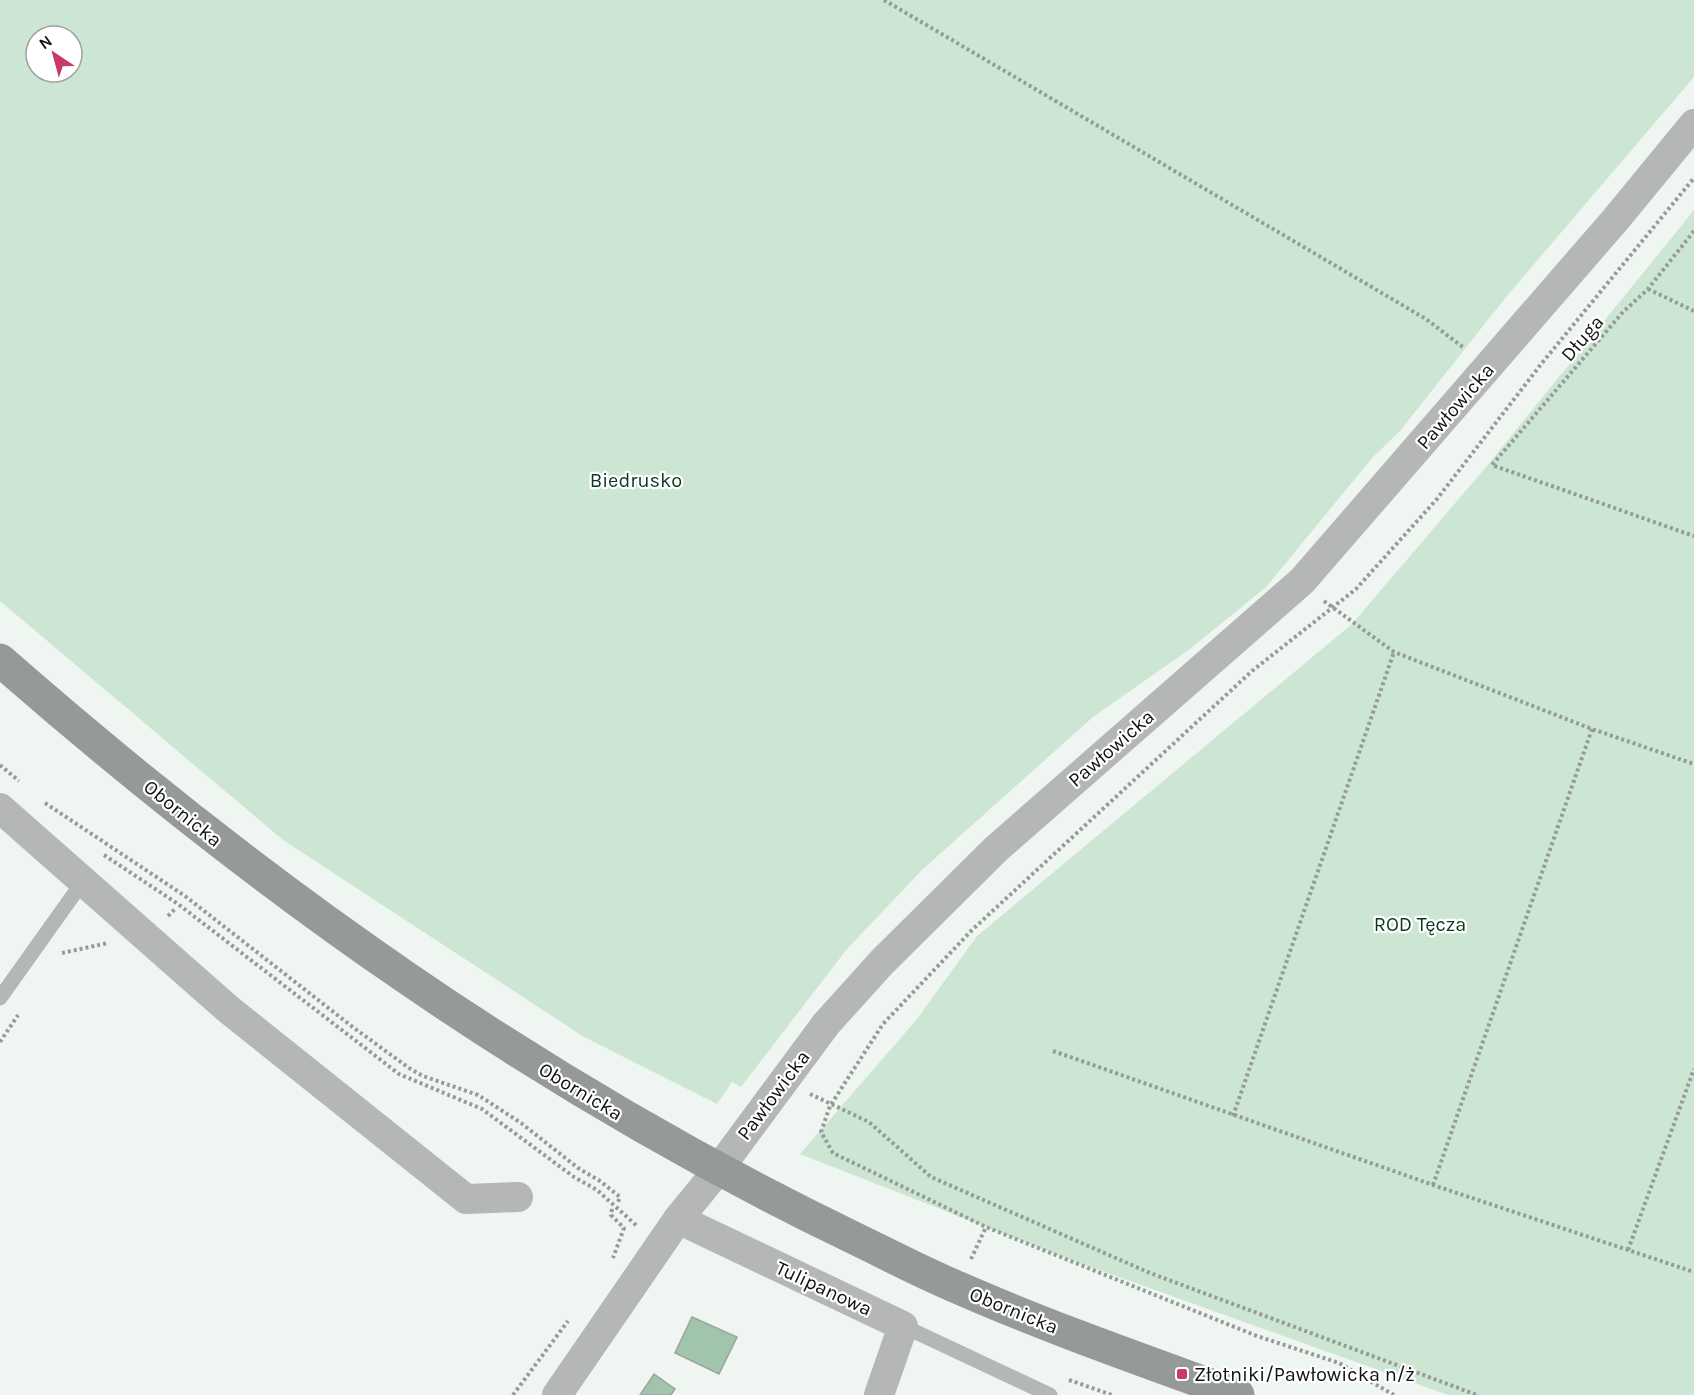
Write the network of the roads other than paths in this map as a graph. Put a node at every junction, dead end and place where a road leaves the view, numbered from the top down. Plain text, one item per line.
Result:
1 (1694, 124) edge
2 (0, 660) edge
3 (0, 808) edge
4 (84, 880) junction
5 (0, 998) edge
6 (718, 1170) junction
7 (518, 1197) dead end
8 (678, 1219) junction
9 (903, 1326) junction
10 (557, 1395) edge
11 (879, 1395) edge
12 (1050, 1395) edge
13 (1238, 1395) edge

1 - 6 street, Pawłowicka
2 - 6 main road, Obornicka
3 - 4 street
4 - 5 lane
4 - 7 street
6 - 8 street, Pawłowicka
6 - 13 main road, Obornicka
8 - 9 street, Tulipanowa
8 - 10 street, Pawłowicka
9 - 11 street
9 - 12 lane

